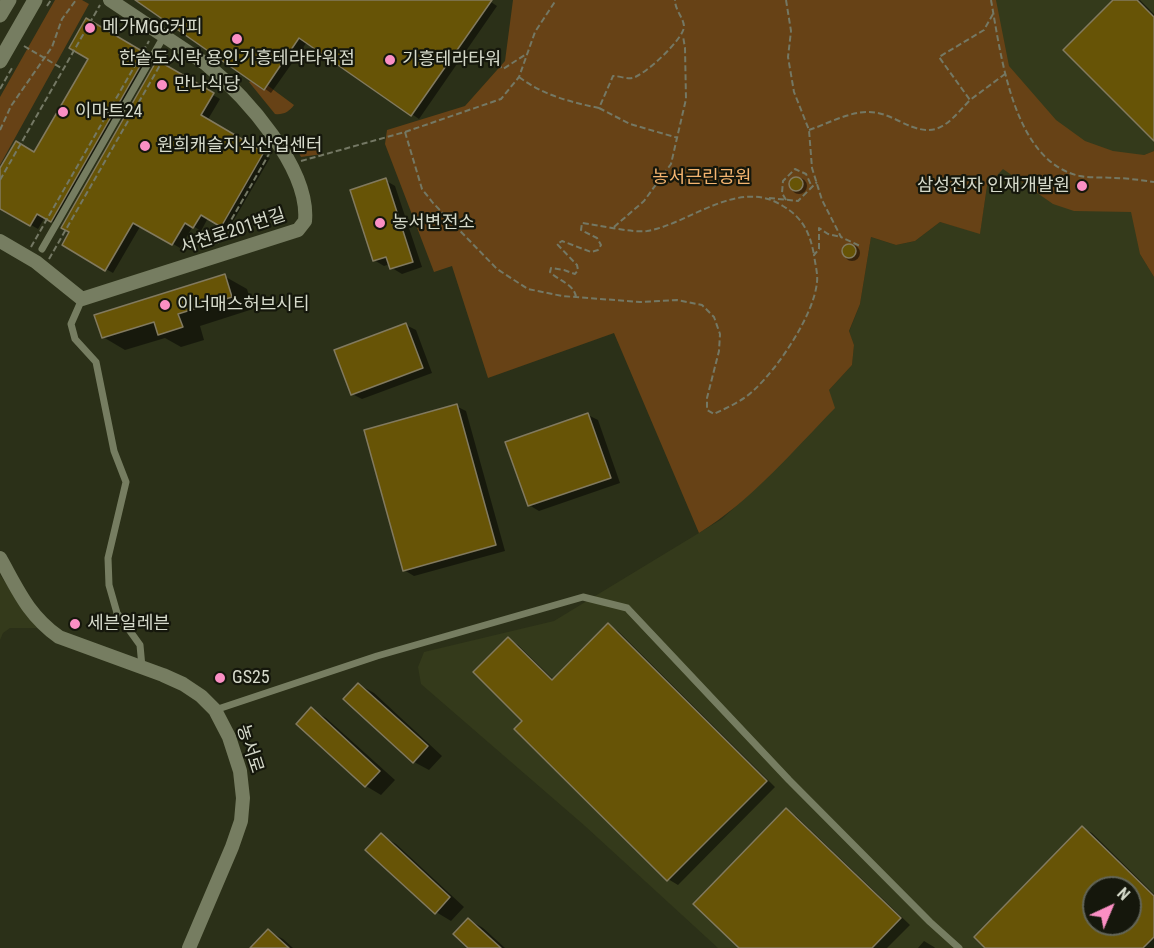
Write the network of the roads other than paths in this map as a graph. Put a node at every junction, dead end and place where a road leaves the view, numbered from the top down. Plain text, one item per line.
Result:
1 (9, 0) edge
2 (35, 0) edge
3 (105, 3) edge
4 (0, 15) edge
5 (157, 38) junction
6 (0, 61) edge
7 (0, 241) edge
8 (42, 249) dead end
9 (82, 299) junction
10 (0, 558) edge
11 (142, 667) junction
12 (215, 710) junction
13 (189, 948) edge
14 (959, 948) edge

1 - 4 street
2 - 6 street
3 - 5 street, 서천로201번길
5 - 8 lane
5 - 9 street, 서천로201번길
7 - 9 street
9 - 11 lane
10 - 11 street, 농서로
11 - 12 street, 농서로
12 - 13 street, 농서로
12 - 14 lane

